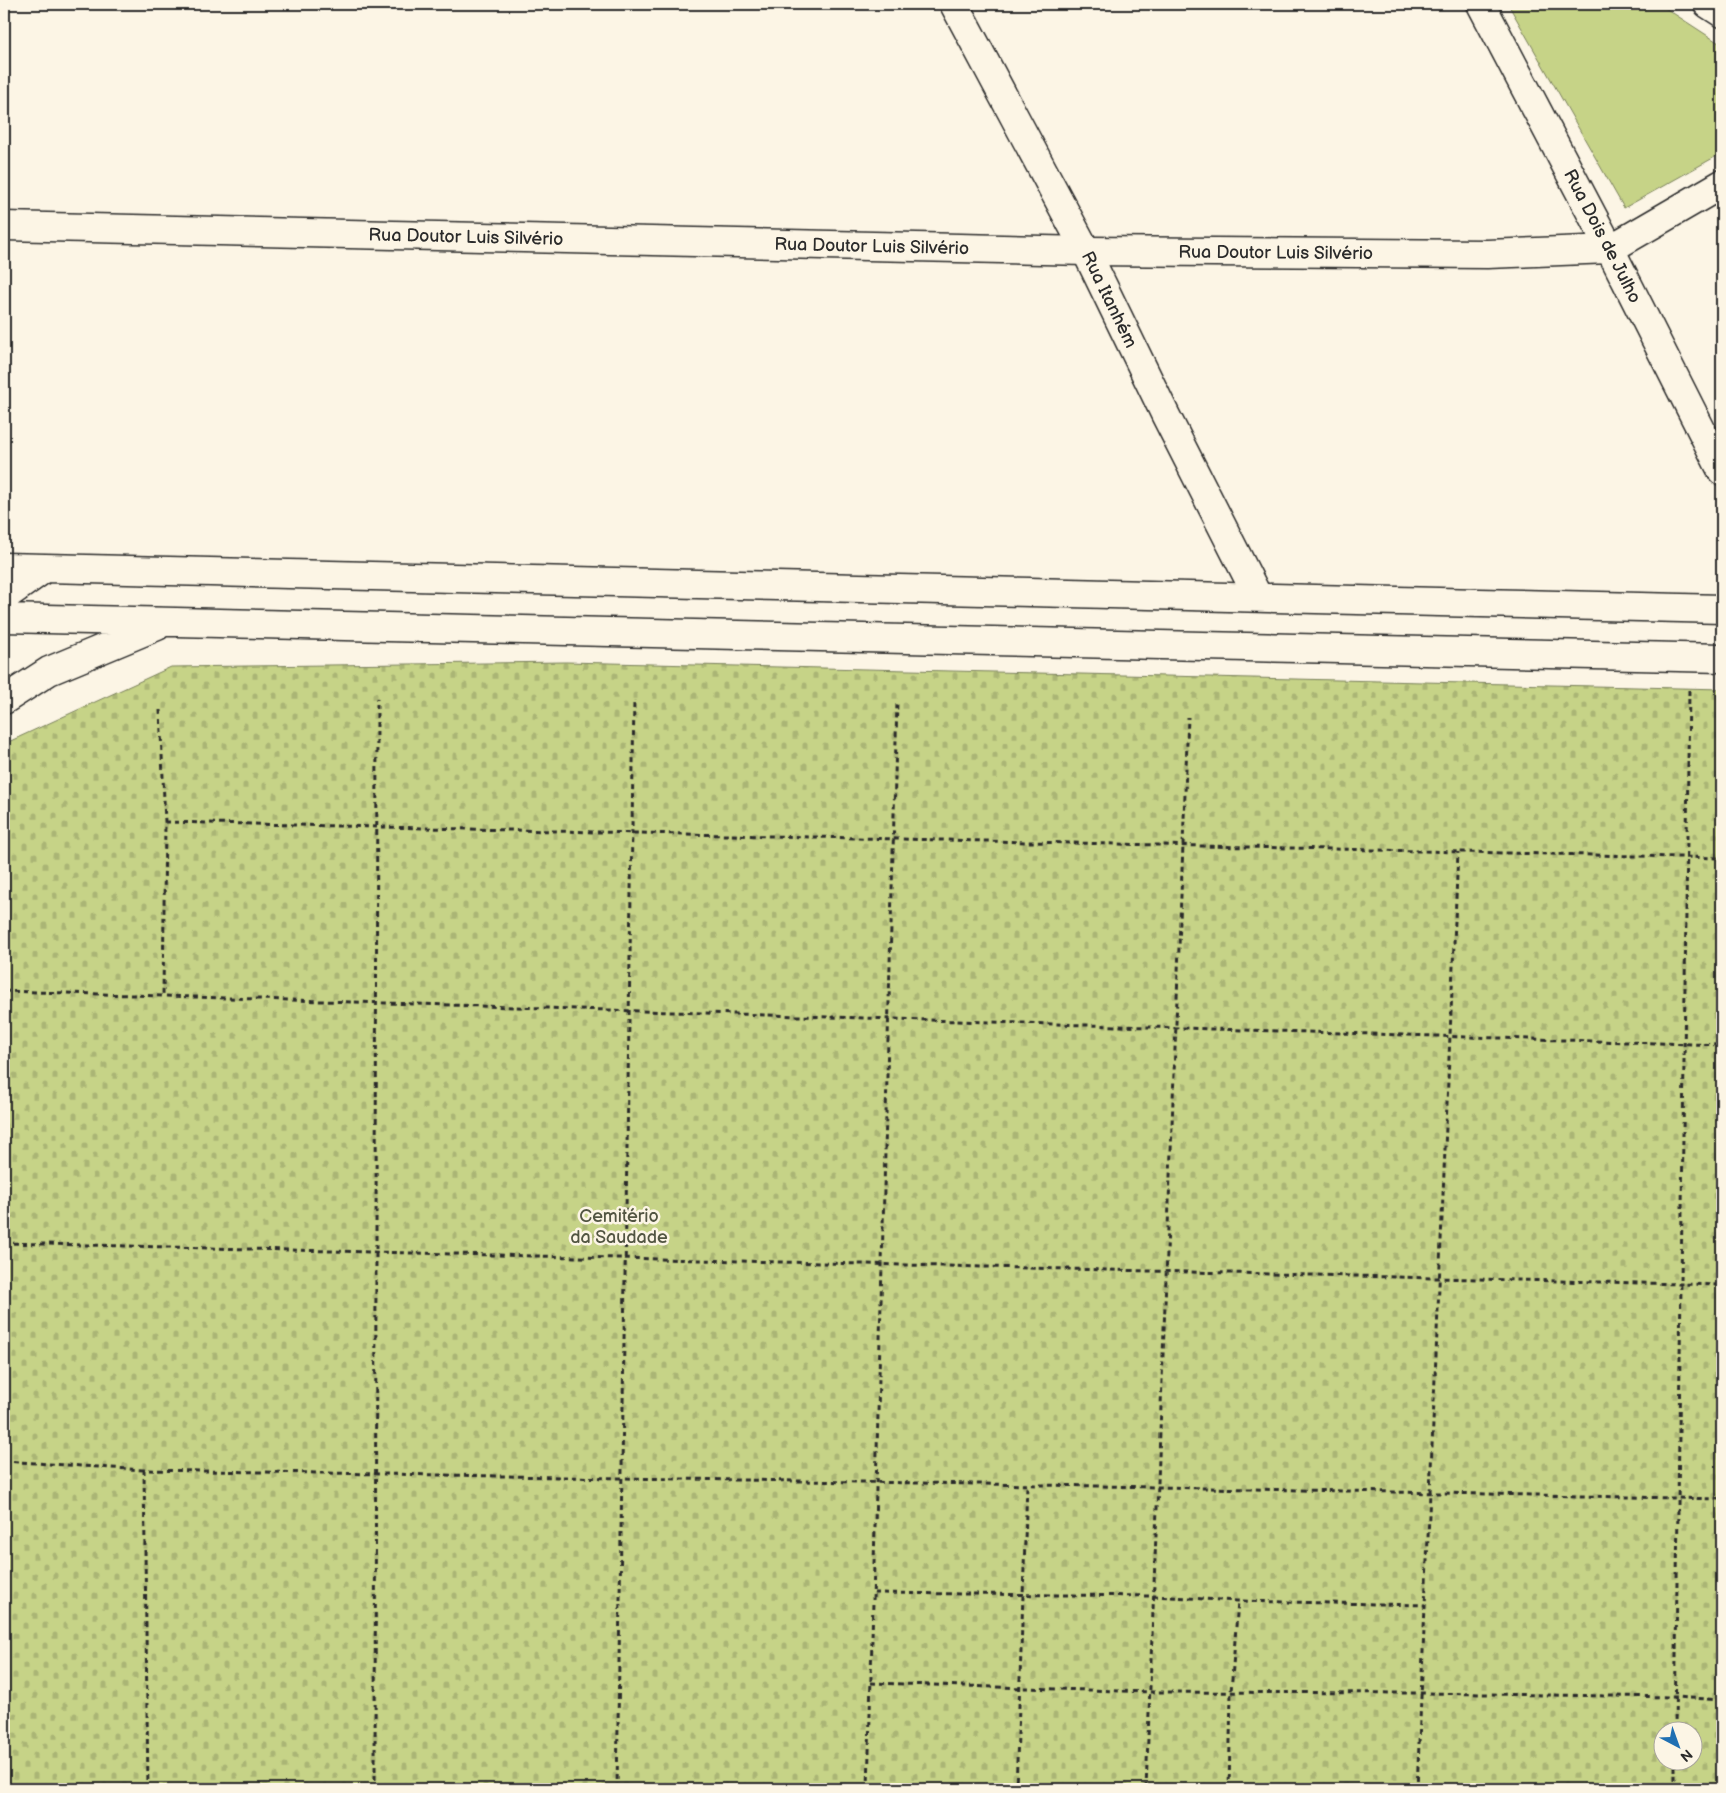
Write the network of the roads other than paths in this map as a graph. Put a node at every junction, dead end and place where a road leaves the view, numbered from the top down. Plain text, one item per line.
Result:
1 (954, 4) edge
2 (1481, 4) edge
3 (1708, 4) edge
4 (1722, 13) edge
5 (1722, 184) edge
6 (4, 226) edge
7 (1610, 249) junction
8 (1086, 252) junction
9 (1722, 471) edge
10 (4, 567) edge
11 (45, 568) junction
12 (4, 597) edge
13 (1258, 597) junction
14 (1722, 609) edge
15 (4, 618) edge
16 (168, 622) junction
17 (1722, 658) edge
18 (4, 700) edge

1 - 8 main road, Rua Itanhém
2 - 7 main road, Rua Dois de Julho
3 - 4 main road
5 - 7 main road, Rua Doutor Luis Silvério
6 - 8 main road, Rua Doutor Luis Silvério
7 - 8 main road, Rua Doutor Luis Silvério
7 - 9 main road, Rua Dois de Julho
8 - 13 main road, Rua Itanhém
10 - 11 main road
11 - 12 main road
11 - 13 main road
13 - 14 main road
15 - 16 main road
16 - 17 main road
16 - 18 main road

